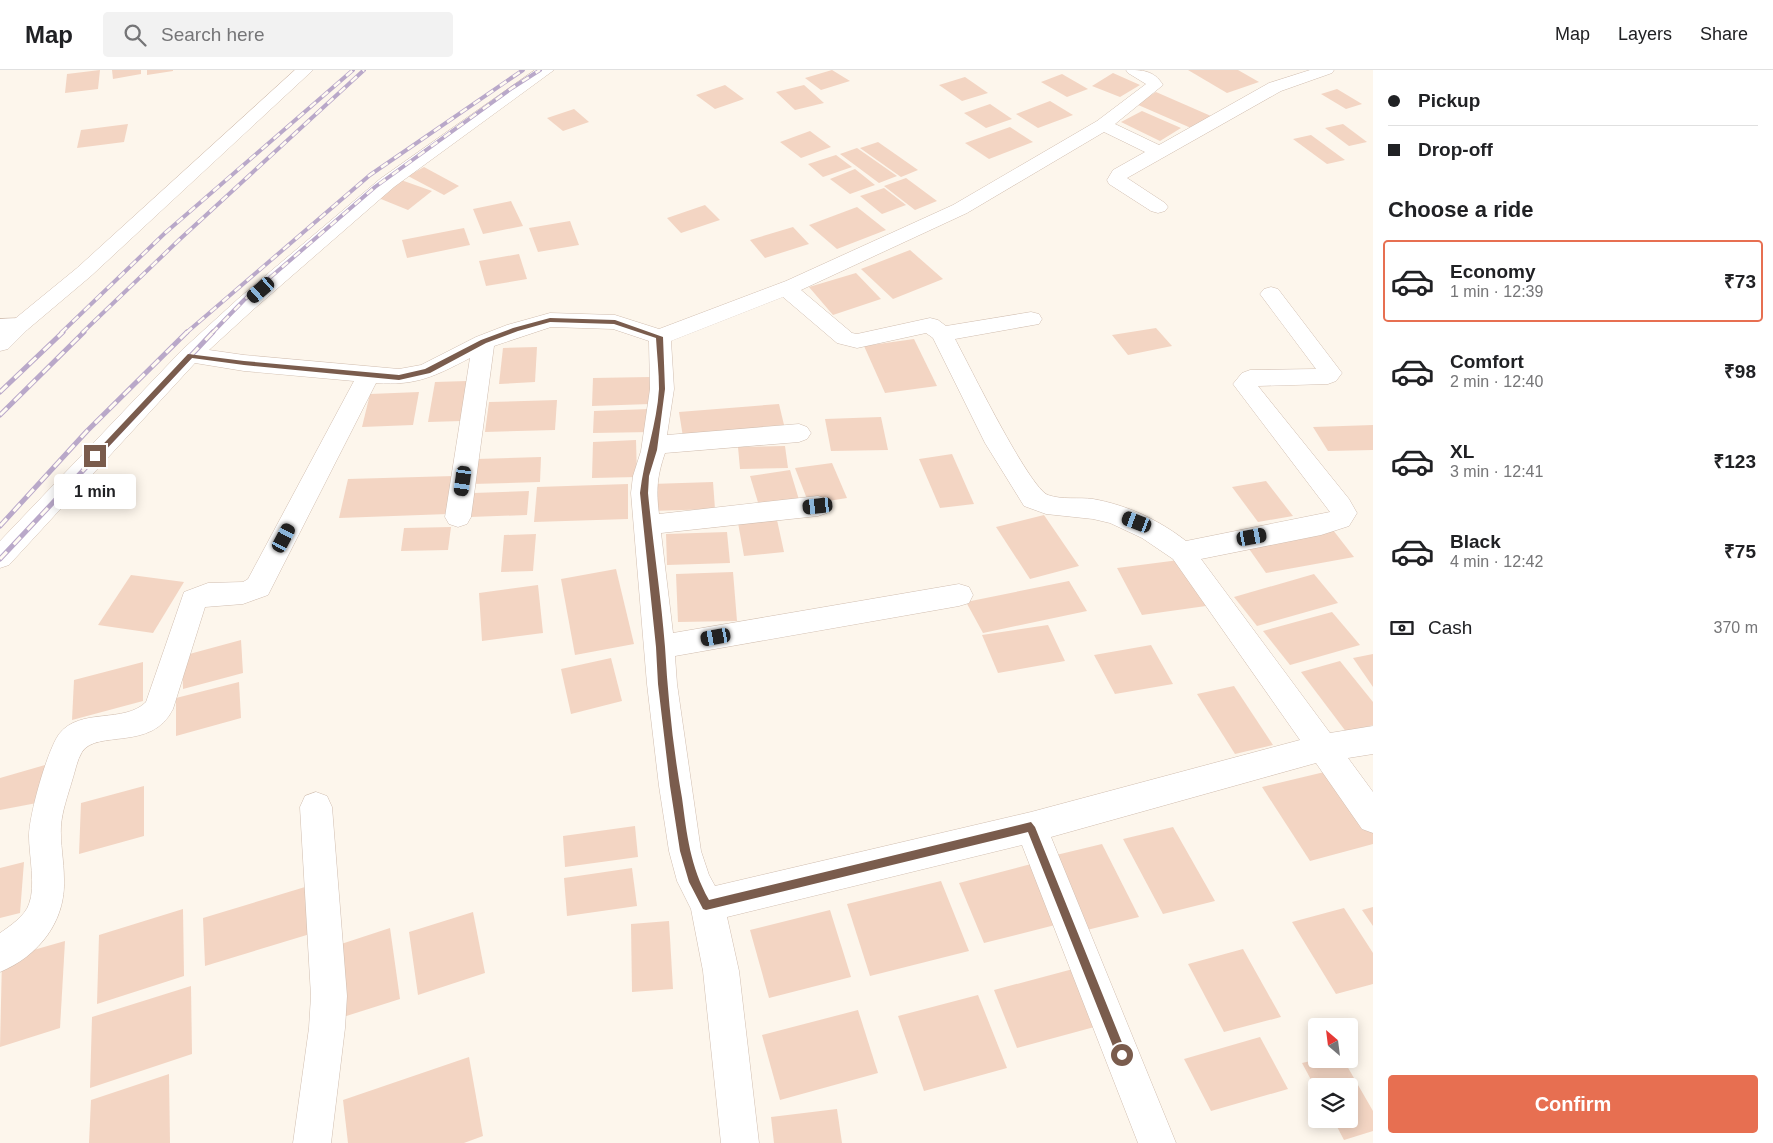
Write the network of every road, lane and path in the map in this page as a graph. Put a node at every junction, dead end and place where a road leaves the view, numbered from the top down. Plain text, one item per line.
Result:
1 (305, 70) edge
2 (546, 70) edge
3 (1134, 70) edge
4 (1326, 70) edge
5 (1103, 125) junction
6 (1159, 152) junction
7 (1158, 207) dead end
8 (786, 289) junction
9 (1271, 294) dead end
10 (1031, 319) dead end
11 (9, 325) edge
12 (942, 334) junction
13 (660, 337) junction
14 (484, 342) junction
15 (0, 344) edge
16 (190, 355) junction
17 (369, 374) junction
18 (799, 433) dead end
19 (654, 445) junction
20 (818, 506) dead end
21 (458, 517) dead end
22 (647, 525) junction
23 (1182, 552) junction
24 (0, 558) edge
25 (959, 595) dead end
26 (660, 647) junction
27 (1373, 740) edge
28 (1322, 748) junction
29 (316, 807) dead end
30 (1373, 818) edge
31 (1031, 827) junction
32 (706, 905) junction
33 (0, 955) edge
34 (312, 1143) edge
35 (740, 1143) edge
36 (1157, 1143) edge

1 - 11 street
2 - 16 street
3 - 5 street
4 - 6 street
5 - 6 street
5 - 8 street
6 - 7 street
8 - 12 street
8 - 13 street
9 - 23 street
10 - 12 street
11 - 15 street
12 - 23 street
13 - 14 street
13 - 19 street
14 - 17 street
14 - 21 street
16 - 17 street
16 - 24 street
17 - 33 street
18 - 19 street
19 - 22 street
20 - 22 street
22 - 26 street
23 - 28 street
25 - 26 street
26 - 32 street
27 - 28 street
28 - 30 street
28 - 31 street
29 - 34 street
31 - 32 street
31 - 36 street
32 - 35 street

